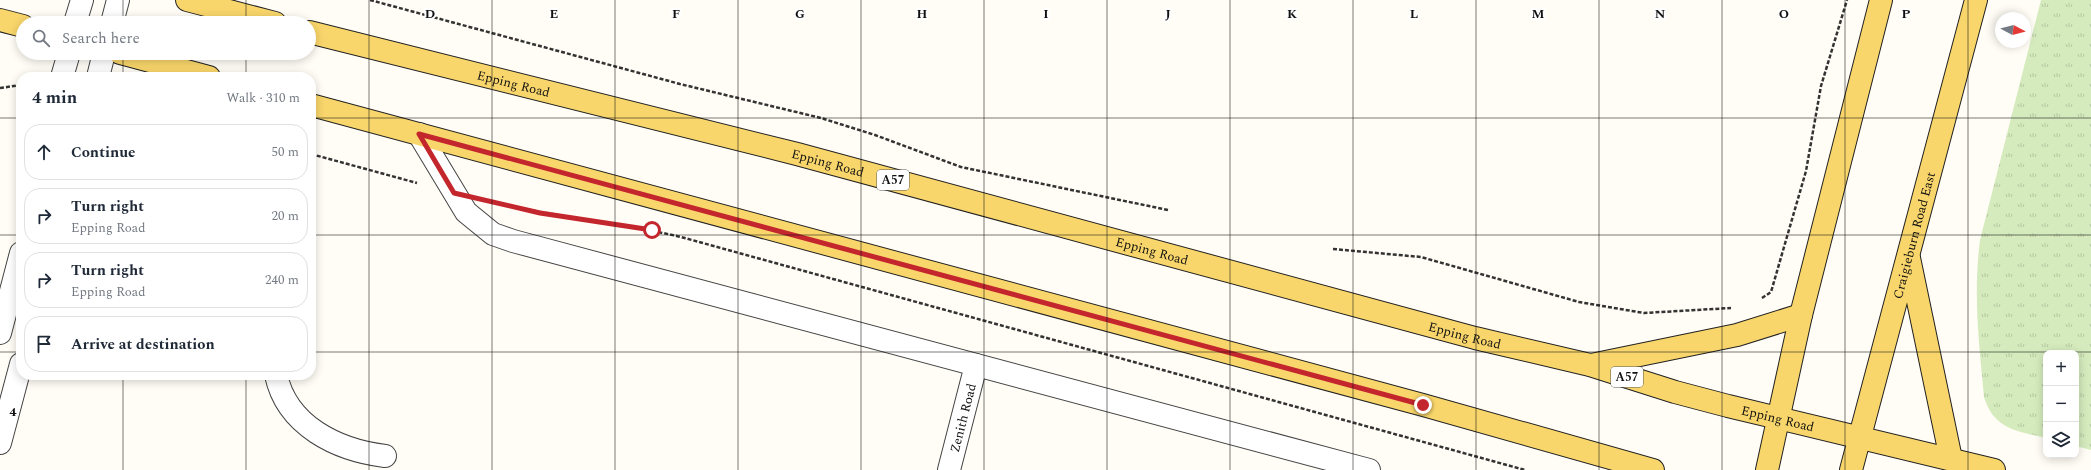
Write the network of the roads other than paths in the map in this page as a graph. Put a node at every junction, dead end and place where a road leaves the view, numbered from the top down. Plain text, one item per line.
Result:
1 (82, 0) edge
2 (118, 0) edge
3 (187, 0) edge
4 (1881, 0) edge
5 (1976, 0) edge
6 (77, 16) edge
7 (114, 16) edge
8 (248, 16) edge
9 (0, 20) edge
10 (16, 24) edge
11 (316, 34) edge
12 (67, 60) edge
13 (102, 60) edge
14 (146, 60) edge
15 (63, 72) edge
16 (99, 72) edge
17 (190, 72) edge
18 (316, 106) edge
19 (419, 134) junction
20 (1908, 254) junction
21 (16, 274) edge
22 (1801, 315) junction
23 (0, 333) edge
24 (1590, 365) junction
25 (976, 366) junction
26 (17, 380) edge
27 (278, 380) edge
28 (1778, 419) junction
29 (1859, 438) junction
30 (0, 443) edge
31 (385, 456) dead end
32 (1951, 459) junction
33 (949, 470) edge
34 (1369, 470) edge
35 (1653, 470) edge
36 (1767, 470) edge
37 (1851, 470) edge
38 (1994, 470) edge

1 - 6 street
2 - 7 street
3 - 8 main road
4 - 22 main road
5 - 20 main road, Craigieburn Road East
9 - 10 main road
11 - 24 main road, Epping Road / A57
12 - 15 street
13 - 16 street
14 - 17 main road
18 - 19 main road
19 - 25 street
19 - 35 main road
20 - 29 main road, Craigieburn Road East
20 - 32 main road
21 - 23 street
22 - 24 main road
22 - 28 main road
24 - 28 main road, Epping Road / A57
25 - 33 street, Zenith Road
25 - 34 street
26 - 30 street
27 - 31 street
28 - 29 main road, Epping Road
28 - 36 main road
29 - 32 main road, Epping Road
29 - 37 main road, Craigieburn Road East
32 - 38 main road, Epping Road

